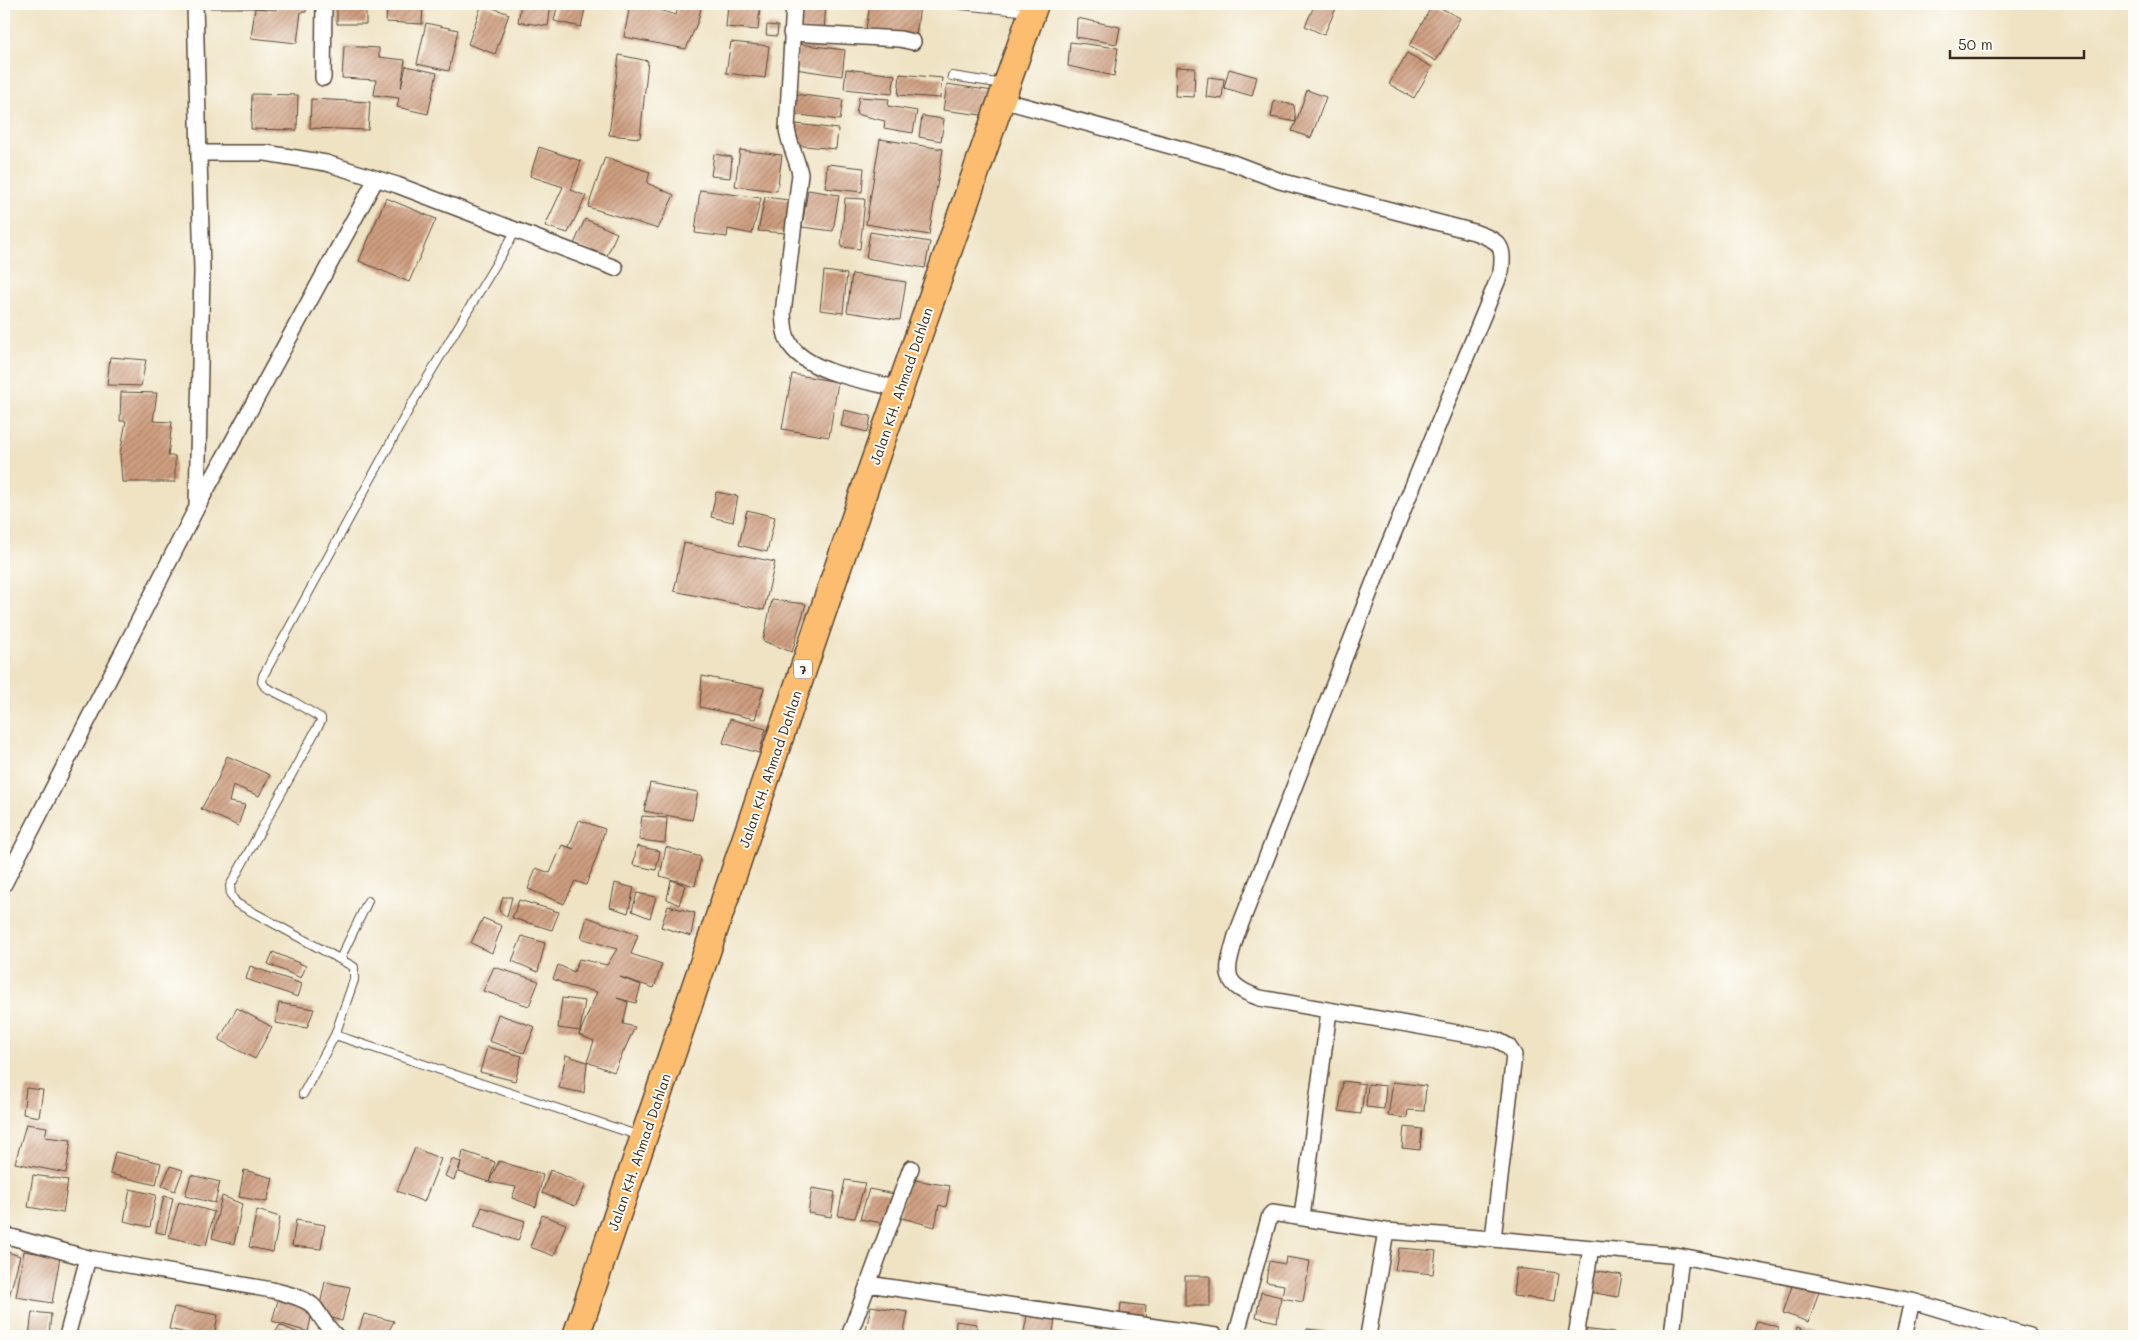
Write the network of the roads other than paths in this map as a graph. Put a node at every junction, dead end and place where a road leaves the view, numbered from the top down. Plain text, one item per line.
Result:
1 (195, 4) edge
2 (324, 4) edge
3 (794, 4) edge
4 (961, 5) edge
5 (1034, 8) edge
6 (791, 33) junction
7 (913, 42) dead end
8 (952, 76) dead end
9 (323, 78) dead end
10 (1004, 93) junction
11 (199, 153) junction
12 (376, 178) junction
13 (517, 229) junction
14 (615, 268) dead end
15 (900, 389) junction
16 (197, 507) junction
17 (4, 884) edge
18 (368, 902) dead end
19 (340, 959) junction
20 (1330, 1011) junction
21 (335, 1035) junction
22 (303, 1094) dead end
23 (644, 1137) junction
24 (912, 1168) dead end
25 (1302, 1217) junction
26 (1386, 1231) junction
27 (4, 1235) edge
28 (1493, 1239) junction
29 (1591, 1248) junction
30 (1681, 1256) junction
31 (88, 1258) junction
32 (868, 1284) junction
33 (1912, 1301) junction
34 (67, 1336) edge
35 (336, 1336) edge
36 (576, 1336) edge
37 (849, 1336) edge
38 (1216, 1336) edge
39 (1236, 1336) edge
40 (1368, 1336) edge
41 (1576, 1336) edge
42 (1672, 1336) edge
43 (1904, 1336) edge
44 (2029, 1336) edge

1 - 11 street
2 - 9 street
3 - 6 street
4 - 5 lane
5 - 10 highway, Jalan KH. Ahmad Dahlan / 7
6 - 7 street
6 - 15 street
8 - 10 lane
10 - 15 highway, Jalan KH. Ahmad Dahlan / 7
10 - 20 street
11 - 12 street
11 - 16 street
12 - 13 street
12 - 16 street
13 - 14 street
13 - 19 lane
15 - 23 highway, Jalan KH. Ahmad Dahlan / 7
16 - 17 street
18 - 19 lane
19 - 21 lane
20 - 25 street
20 - 28 street
21 - 22 lane
21 - 23 lane
23 - 36 highway, Jalan KH. Ahmad Dahlan / 7
24 - 32 street
25 - 26 street
25 - 39 street
26 - 28 street
26 - 40 street
27 - 31 street
28 - 29 street
29 - 30 street
29 - 41 street
30 - 33 street
30 - 42 street
31 - 34 street
31 - 35 street
32 - 37 street
32 - 38 street
33 - 43 street
33 - 44 street

